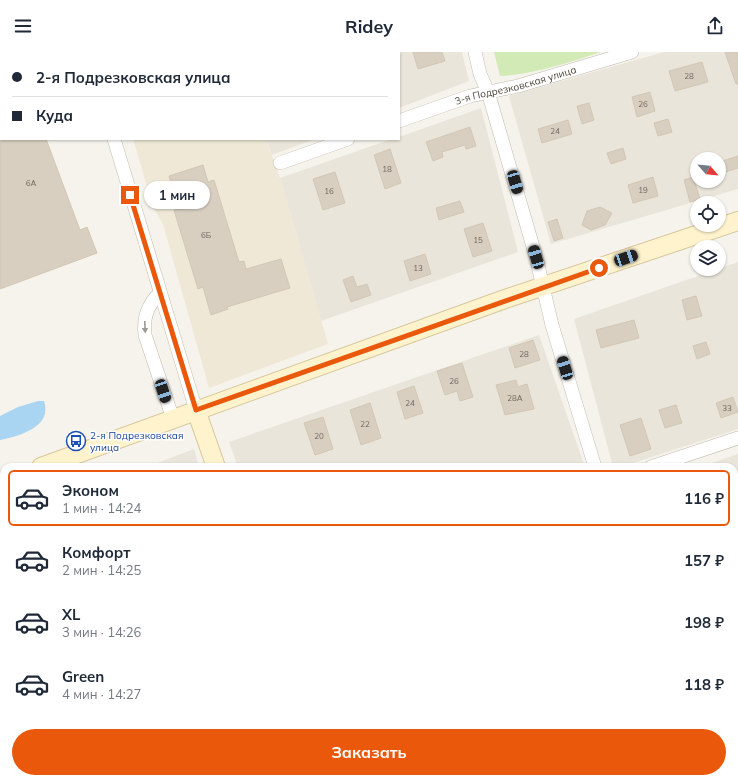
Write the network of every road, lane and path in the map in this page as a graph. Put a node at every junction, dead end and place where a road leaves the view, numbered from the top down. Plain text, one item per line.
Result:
1 (475, 52) edge
2 (632, 52) edge
3 (488, 92) junction
4 (400, 121) edge
5 (114, 140) edge
6 (345, 140) edge
7 (280, 163) dead end
8 (738, 221) edge
9 (543, 286) junction
10 (160, 293) junction
11 (196, 410) junction
12 (173, 419) junction
13 (738, 438) edge
14 (52, 463) edge
15 (215, 463) edge
16 (594, 463) edge
17 (663, 463) edge

1 - 3 street
2 - 3 street, 3-я Подрезковская улица
3 - 4 street, 3-я Подрезковская улица
3 - 9 street
5 - 10 street
6 - 7 street
8 - 9 street
9 - 11 street
9 - 16 street
10 - 11 street
10 -> 12 street
11 - 12 street
11 - 15 street
12 - 14 street
13 - 17 street

